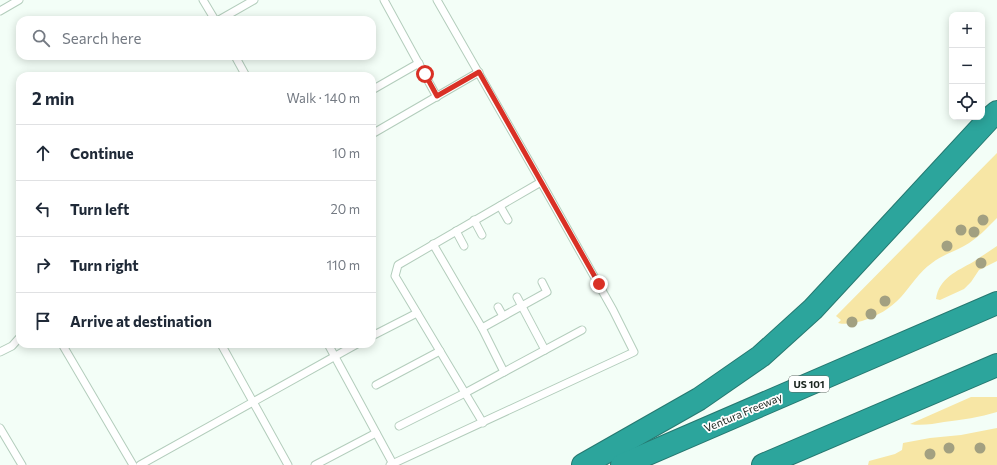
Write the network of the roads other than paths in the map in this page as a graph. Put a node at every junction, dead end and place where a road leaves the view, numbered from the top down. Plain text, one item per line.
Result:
1 (19, 0) edge
2 (204, 0) edge
3 (254, 0) edge
4 (384, 0) edge
5 (438, 0) edge
6 (0, 10) edge
7 (213, 16) edge
8 (226, 16) edge
9 (237, 60) edge
10 (419, 63) junction
11 (244, 72) edge
12 (479, 72) junction
13 (376, 88) edge
14 (437, 96) junction
15 (997, 112) edge
16 (376, 132) edge
17 (541, 182) junction
18 (500, 206) junction
19 (474, 220) junction
20 (508, 220) dead end
21 (456, 231) junction
22 (482, 235) dead end
23 (433, 244) junction
24 (464, 246) dead end
25 (542, 282) dead end
26 (517, 297) dead end
27 (997, 303) edge
28 (522, 306) junction
29 (498, 308) dead end
30 (417, 313) junction
31 (503, 316) junction
32 (482, 328) junction
33 (582, 330) dead end
34 (376, 334) edge
35 (16, 342) edge
36 (64, 348) edge
37 (223, 348) edge
38 (330, 348) edge
39 (350, 348) edge
40 (545, 350) junction
41 (440, 351) junction
42 (0, 352) edge
43 (335, 356) junction
44 (997, 365) edge
45 (504, 372) junction
46 (376, 385) dead end
47 (465, 393) junction
48 (253, 402) junction
49 (483, 423) junction
50 (399, 426) dead end
51 (0, 428) edge
52 (376, 433) junction
53 (391, 464) edge
54 (22, 465) edge
55 (133, 465) edge
56 (140, 465) edge
57 (288, 465) edge
58 (315, 465) edge
59 (583, 465) edge
60 (622, 465) edge
61 (763, 465) edge

1 - 6 lane
2 - 7 lane
3 - 8 lane
4 - 10 lane
5 - 12 lane
9 - 11 lane
10 - 13 lane
10 - 14 lane
12 - 14 lane
12 - 17 lane
14 - 16 lane
15 - 59 highway
17 - 18 lane
17 - 49 lane
18 - 19 lane
18 - 20 lane
19 - 21 lane
19 - 22 lane
21 - 23 lane
21 - 24 lane
23 - 30 lane
23 - 32 lane
25 - 28 lane
26 - 28 lane
27 - 60 highway, Ventura Freeway / US 101
28 - 31 lane
28 - 40 lane
29 - 31 lane
30 - 34 lane
30 - 41 lane
31 - 32 lane
32 - 45 lane
33 - 40 lane
35 - 42 lane
36 - 55 lane
37 - 48 lane
38 - 43 lane
39 - 43 lane
40 - 45 lane
41 - 46 lane
41 - 47 lane
43 - 48 lane
43 - 52 lane
44 - 61 highway
45 - 47 lane
47 - 49 lane
47 - 50 lane
48 - 56 lane
48 - 57 lane
49 - 53 lane
51 - 54 lane
52 - 53 lane
52 - 58 lane

